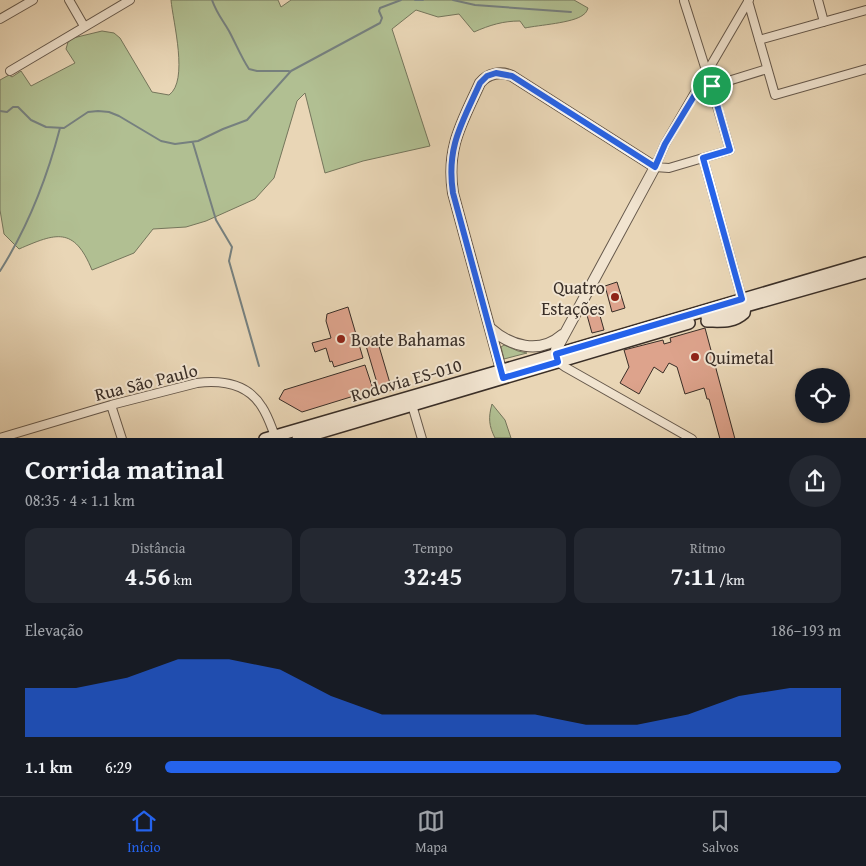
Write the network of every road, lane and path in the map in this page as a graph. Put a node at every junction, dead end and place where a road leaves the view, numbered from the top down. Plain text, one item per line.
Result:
1 (33, 0) edge
2 (69, 0) edge
3 (130, 0) edge
4 (684, 0) edge
5 (748, 0) edge
6 (818, 0) edge
7 (866, 10) edge
8 (0, 20) edge
9 (824, 22) junction
10 (84, 26) junction
11 (759, 40) junction
12 (768, 69) junction
13 (866, 69) edge
14 (10, 71) dead end
15 (708, 73) junction
16 (712, 86) junction
17 (703, 158) junction
18 (655, 167) junction
19 (866, 263) edge
20 (866, 272) edge
21 (743, 303) junction
22 (489, 327) junction
23 (566, 330) junction
24 (557, 358) junction
25 (502, 375) junction
26 (111, 405) junction
27 (412, 405) junction
28 (270, 437) edge
29 (0, 438) edge
30 (122, 438) edge
31 (298, 438) edge
32 (422, 438) edge
33 (692, 438) edge

1 - 8 street
2 - 10 street
3 - 10 street
4 - 15 street
5 - 11 street
5 - 15 street
6 - 9 street
7 - 9 street
9 - 11 street
10 - 14 street
11 - 12 street
12 - 13 street
12 - 16 street
15 - 16 street
15 - 18 street
16 - 17 street
17 - 18 street
17 - 21 street
18 - 22 street
18 - 23 street
19 - 21 main road, Rodovia ES-010
20 - 21 main road, Rodovia ES-010
21 - 24 main road, Rodovia ES-010
21 - 24 main road, Rodovia ES-010
22 - 23 street
22 - 25 street
23 - 24 street
24 - 25 main road, Rodovia ES-010
24 - 33 street
25 - 27 main road, Rodovia ES-010
25 - 28 main road, Rodovia ES-010
26 - 28 street, Rua São Paulo
26 - 29 street, Rua São Paulo
26 - 30 street
27 - 31 main road, Rodovia ES-010
27 - 32 street

